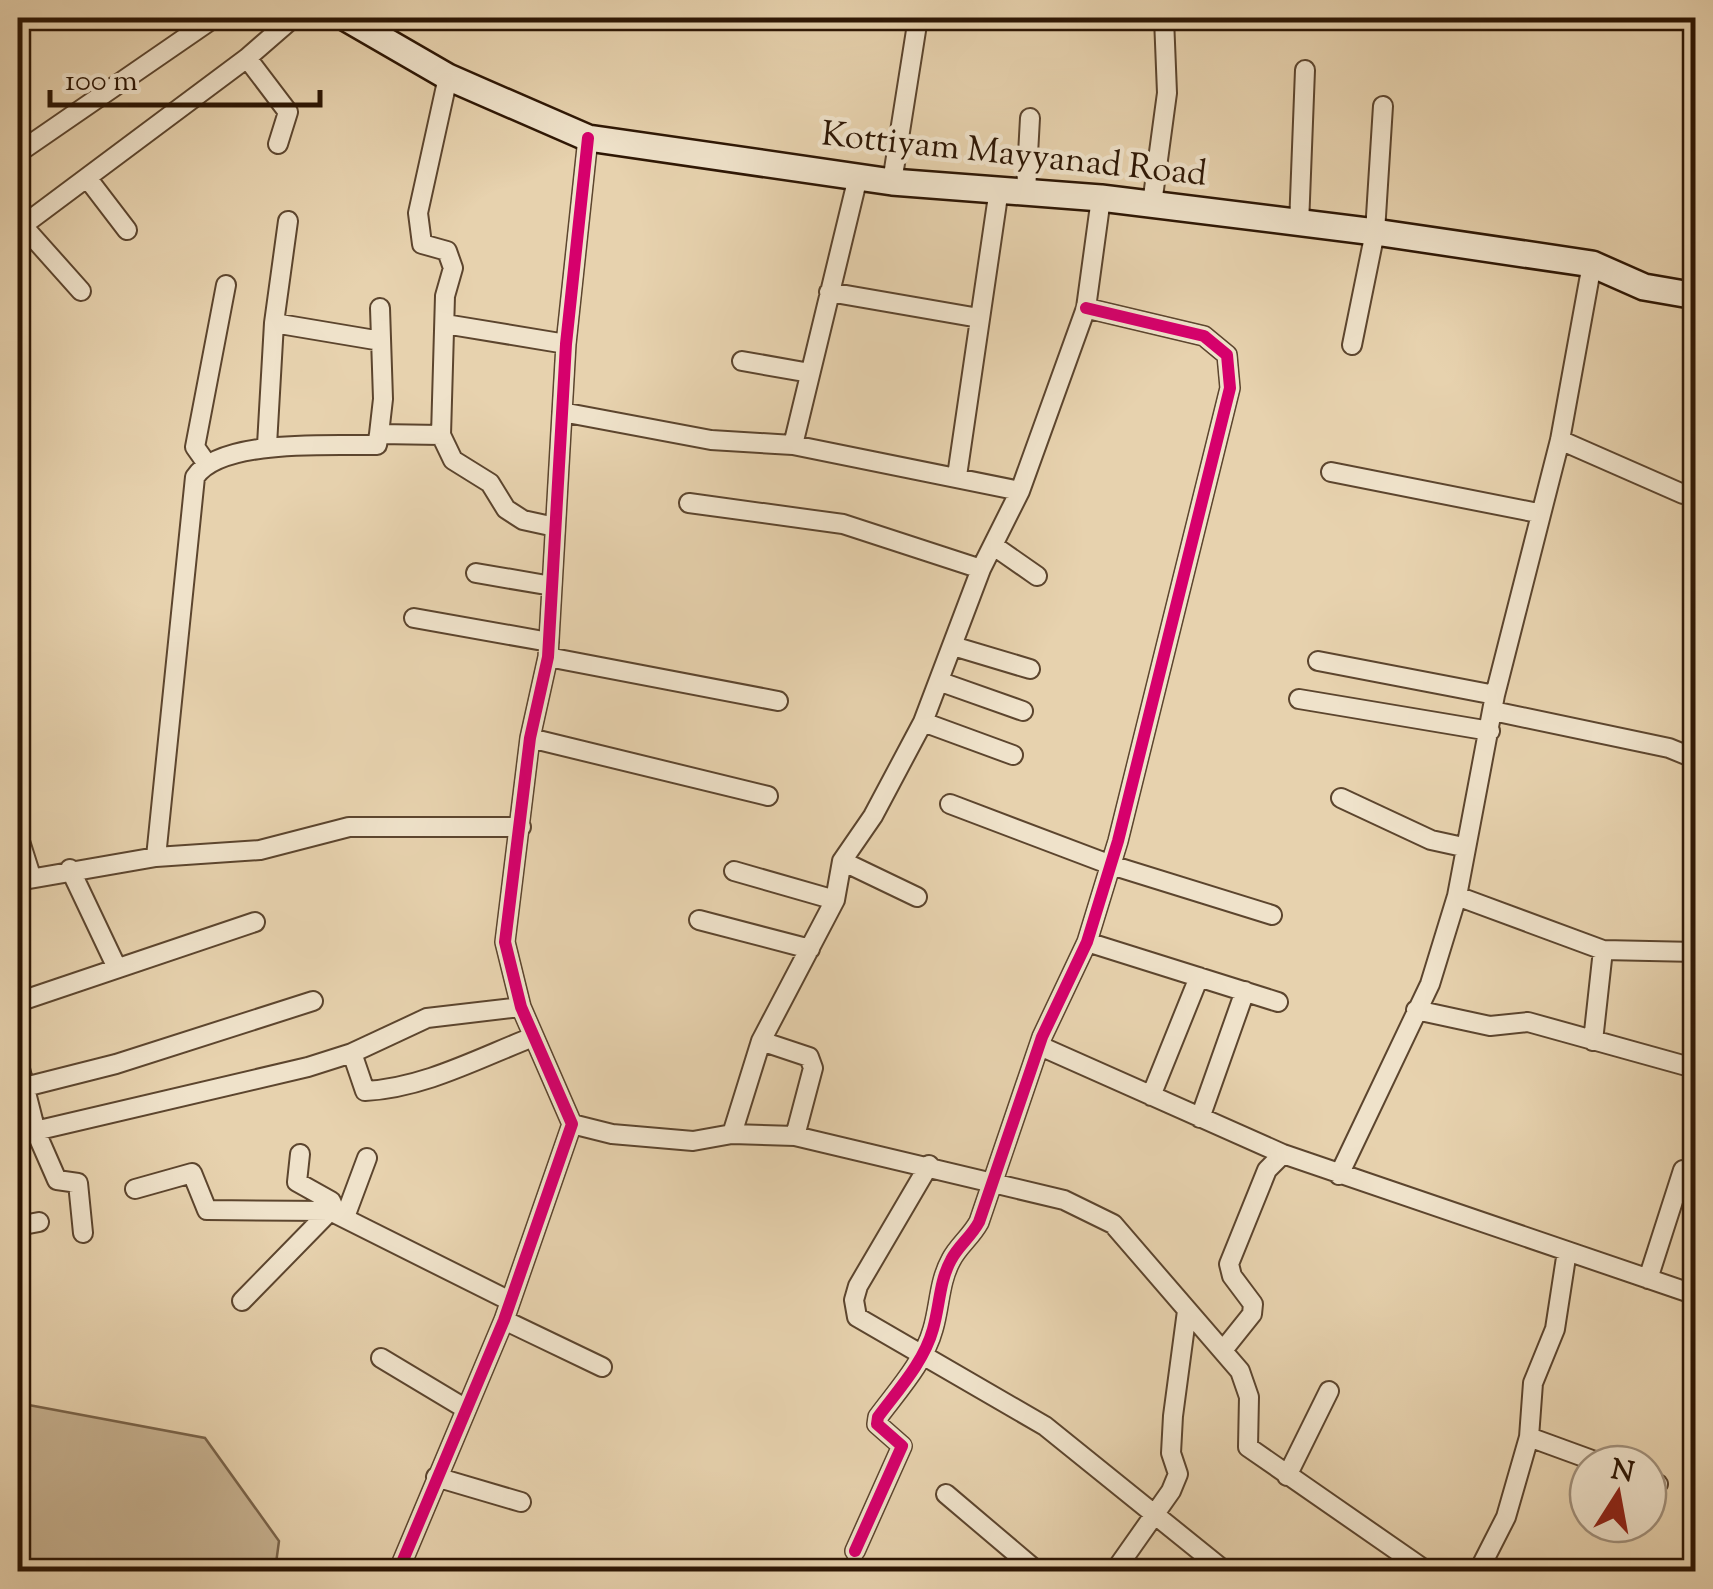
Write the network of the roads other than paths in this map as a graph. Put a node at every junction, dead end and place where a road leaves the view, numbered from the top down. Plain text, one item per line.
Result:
1 (214, 18) edge
2 (293, 18) edge
3 (346, 18) edge
4 (918, 18) edge
5 (1164, 18) edge
6 (247, 58) junction
7 (1306, 70) dead end
8 (448, 77) junction
9 (1384, 106) dead end
10 (1030, 118) dead end
11 (588, 138) junction
12 (278, 144) dead end
13 (18, 153) edge
14 (858, 177) junction
15 (88, 179) junction
16 (892, 182) junction
17 (999, 190) junction
18 (1026, 191) junction
19 (1101, 198) junction
20 (1152, 204) junction
21 (288, 221) dead end
22 (1298, 225) junction
23 (20, 227) edge
24 (128, 230) dead end
25 (1375, 232) junction
26 (1592, 264) junction
27 (226, 285) dead end
28 (81, 291) dead end
29 (829, 292) junction
30 (1696, 296) edge
31 (380, 308) dead end
32 (1086, 308) junction
33 (979, 318) junction
34 (274, 323) junction
35 (445, 324) junction
36 (381, 341) junction
37 (566, 344) junction
38 (1352, 345) dead end
39 (742, 361) dead end
40 (810, 373) junction
41 (562, 412) junction
42 (379, 434) junction
43 (442, 435) junction
44 (1560, 440) junction
45 (267, 445) junction
46 (793, 445) junction
47 (206, 464) junction
48 (1331, 472) dead end
49 (958, 476) junction
50 (1696, 487) edge
51 (1020, 491) junction
52 (689, 503) dead end
53 (1538, 513) junction
54 (555, 527) junction
55 (994, 546) junction
56 (981, 568) junction
57 (476, 573) dead end
58 (1037, 576) dead end
59 (552, 586) junction
60 (414, 618) dead end
61 (953, 646) junction
62 (548, 650) junction
63 (1318, 661) dead end
64 (1030, 670) dead end
65 (941, 682) junction
66 (1299, 699) dead end
67 (778, 701) dead end
68 (1494, 702) junction
69 (1022, 711) dead end
70 (923, 722) junction
71 (1490, 731) junction
72 (530, 738) junction
73 (1013, 755) dead end
74 (1696, 759) edge
75 (768, 796) dead end
76 (1341, 798) dead end
77 (950, 804) dead end
78 (521, 827) junction
79 (18, 834) edge
80 (1463, 847) junction
81 (156, 856) junction
82 (842, 861) junction
83 (1111, 865) junction
84 (70, 870) junction
85 (734, 871) dead end
86 (24, 878) edge
87 (1457, 896) junction
88 (917, 898) dead end
89 (834, 900) junction
90 (1272, 914) dead end
91 (699, 920) dead end
92 (254, 922) dead end
93 (1087, 942) junction
94 (810, 949) junction
95 (1603, 950) junction
96 (1696, 952) edge
97 (117, 968) junction
98 (1200, 977) junction
99 (1245, 992) junction
100 (313, 1001) dead end
101 (18, 1002) edge
102 (1278, 1002) dead end
103 (521, 1007) junction
104 (1416, 1010) junction
105 (533, 1037) junction
106 (1593, 1041) junction
107 (761, 1042) junction
108 (1040, 1046) junction
109 (352, 1053) junction
110 (18, 1061) edge
111 (1690, 1068) dead end
112 (25, 1087) junction
113 (1151, 1096) junction
114 (1200, 1118) junction
115 (572, 1124) junction
116 (27, 1133) edge
117 (732, 1134) junction
118 (794, 1136) junction
119 (300, 1154) dead end
120 (1282, 1154) junction
121 (367, 1158) dead end
122 (1691, 1161) edge
123 (929, 1165) junction
124 (1339, 1175) junction
125 (991, 1180) junction
126 (134, 1189) dead end
127 (337, 1214) junction
128 (39, 1222) dead end
129 (18, 1226) edge
130 (83, 1233) dead end
131 (1567, 1250) junction
132 (1648, 1279) junction
133 (1696, 1295) edge
134 (242, 1301) dead end
135 (510, 1301) junction
136 (1187, 1311) junction
137 (504, 1320) junction
138 (1224, 1349) junction
139 (922, 1355) junction
140 (382, 1358) dead end
141 (602, 1367) dead end
142 (1329, 1391) dead end
143 (466, 1409) junction
144 (1529, 1437) junction
145 (1568, 1451) edge
146 (1287, 1476) junction
147 (436, 1478) junction
148 (946, 1494) dead end
149 (521, 1502) dead end
150 (1154, 1511) junction
151 (855, 1551) dead end
152 (398, 1572) edge
153 (1038, 1572) edge
154 (1114, 1572) edge
155 (1226, 1572) edge
156 (1428, 1572) edge
157 (1478, 1572) edge

1 - 13 street
2 - 6 street
3 - 8 street, Kottiyam Mayyanad Road
4 - 16 street
5 - 20 street
6 - 12 street
6 - 15 street
7 - 22 street
8 - 11 street, Kottiyam Mayyanad Road
8 - 35 street
9 - 25 street
10 - 18 street
11 - 14 street, Kottiyam Mayyanad Road
11 - 37 street
14 - 16 street, Kottiyam Mayyanad Road
14 - 29 street
15 - 23 street
15 - 24 street
16 - 17 street, Kottiyam Mayyanad Road
17 - 18 street, Kottiyam Mayyanad Road
17 - 33 street
18 - 19 street, Kottiyam Mayyanad Road
19 - 20 street, Kottiyam Mayyanad Road
19 - 32 street
20 - 22 street, Kottiyam Mayyanad Road
21 - 34 street
22 - 25 street, Kottiyam Mayyanad Road
23 - 28 street
25 - 26 street, Kottiyam Mayyanad Road
25 - 38 street
26 - 30 street, Kottiyam Mayyanad Road
26 - 44 street
27 - 47 street
29 - 33 street
29 - 40 street
31 - 36 street
32 - 51 street
32 - 83 street
33 - 49 street
34 - 36 street
34 - 45 street
35 - 37 street
35 - 43 street
36 - 42 street
37 - 41 street
39 - 40 street
40 - 46 street
41 - 46 street
41 - 54 street
42 - 43 street
42 - 45 street
43 - 54 street
44 - 50 street
44 - 53 street
45 - 47 street
46 - 49 street
47 - 81 street
48 - 53 street
49 - 51 street
51 - 55 street
52 - 56 street
53 - 68 street
54 - 59 street
55 - 56 street
55 - 58 street
56 - 61 street
57 - 59 street
59 - 62 street
60 - 62 street
61 - 64 street
61 - 65 street
62 - 67 street
62 - 72 street
63 - 68 street
65 - 69 street
65 - 70 street
66 - 71 street
68 - 71 street
68 - 74 street
70 - 73 street
70 - 82 street
71 - 80 street
72 - 75 street
72 - 78 street
76 - 80 street
77 - 83 street
78 - 81 street
78 - 103 street
79 - 86 street
80 - 87 street
81 - 84 street
82 - 88 street
82 - 89 street
83 - 90 street
83 - 93 street
84 - 86 street
84 - 97 street
85 - 89 street
87 - 95 street
87 - 104 street
89 - 94 street
91 - 94 street
92 - 97 street
93 - 98 street
93 - 108 street
94 - 107 street
95 - 96 street
95 - 106 street
97 - 101 street
98 - 99 street
98 - 113 street
99 - 102 street
99 - 114 street
100 - 112 street
103 - 105 street
103 - 109 street
104 - 106 street
104 - 124 street
105 - 109 street
105 - 115 street
106 - 111 street
107 - 117 street
107 - 118 street
108 - 113 street
108 - 125 street
109 - 116 street
110 - 112 street
112 - 116 street
113 - 114 street
114 - 120 street
115 - 117 street
115 - 135 street
116 - 130 street
117 - 118 street
118 - 123 street
119 - 127 street
120 - 124 street
120 - 138 street
121 - 127 street
122 - 132 street
123 - 125 street
123 - 139 street
124 - 131 street
125 - 136 street
125 - 139 street
126 - 127 street
127 - 134 street
127 - 135 street
128 - 129 street
131 - 132 street
131 - 144 street
132 - 133 street
135 - 137 street
136 - 138 street
136 - 150 street
137 - 141 street
137 - 143 street
138 - 146 street
139 - 150 street
139 - 151 street
140 - 143 street
142 - 146 street
143 - 147 street
144 - 145 street
144 - 157 street
146 - 156 street
147 - 149 street
147 - 152 street
148 - 153 street
150 - 154 street
150 - 155 street

